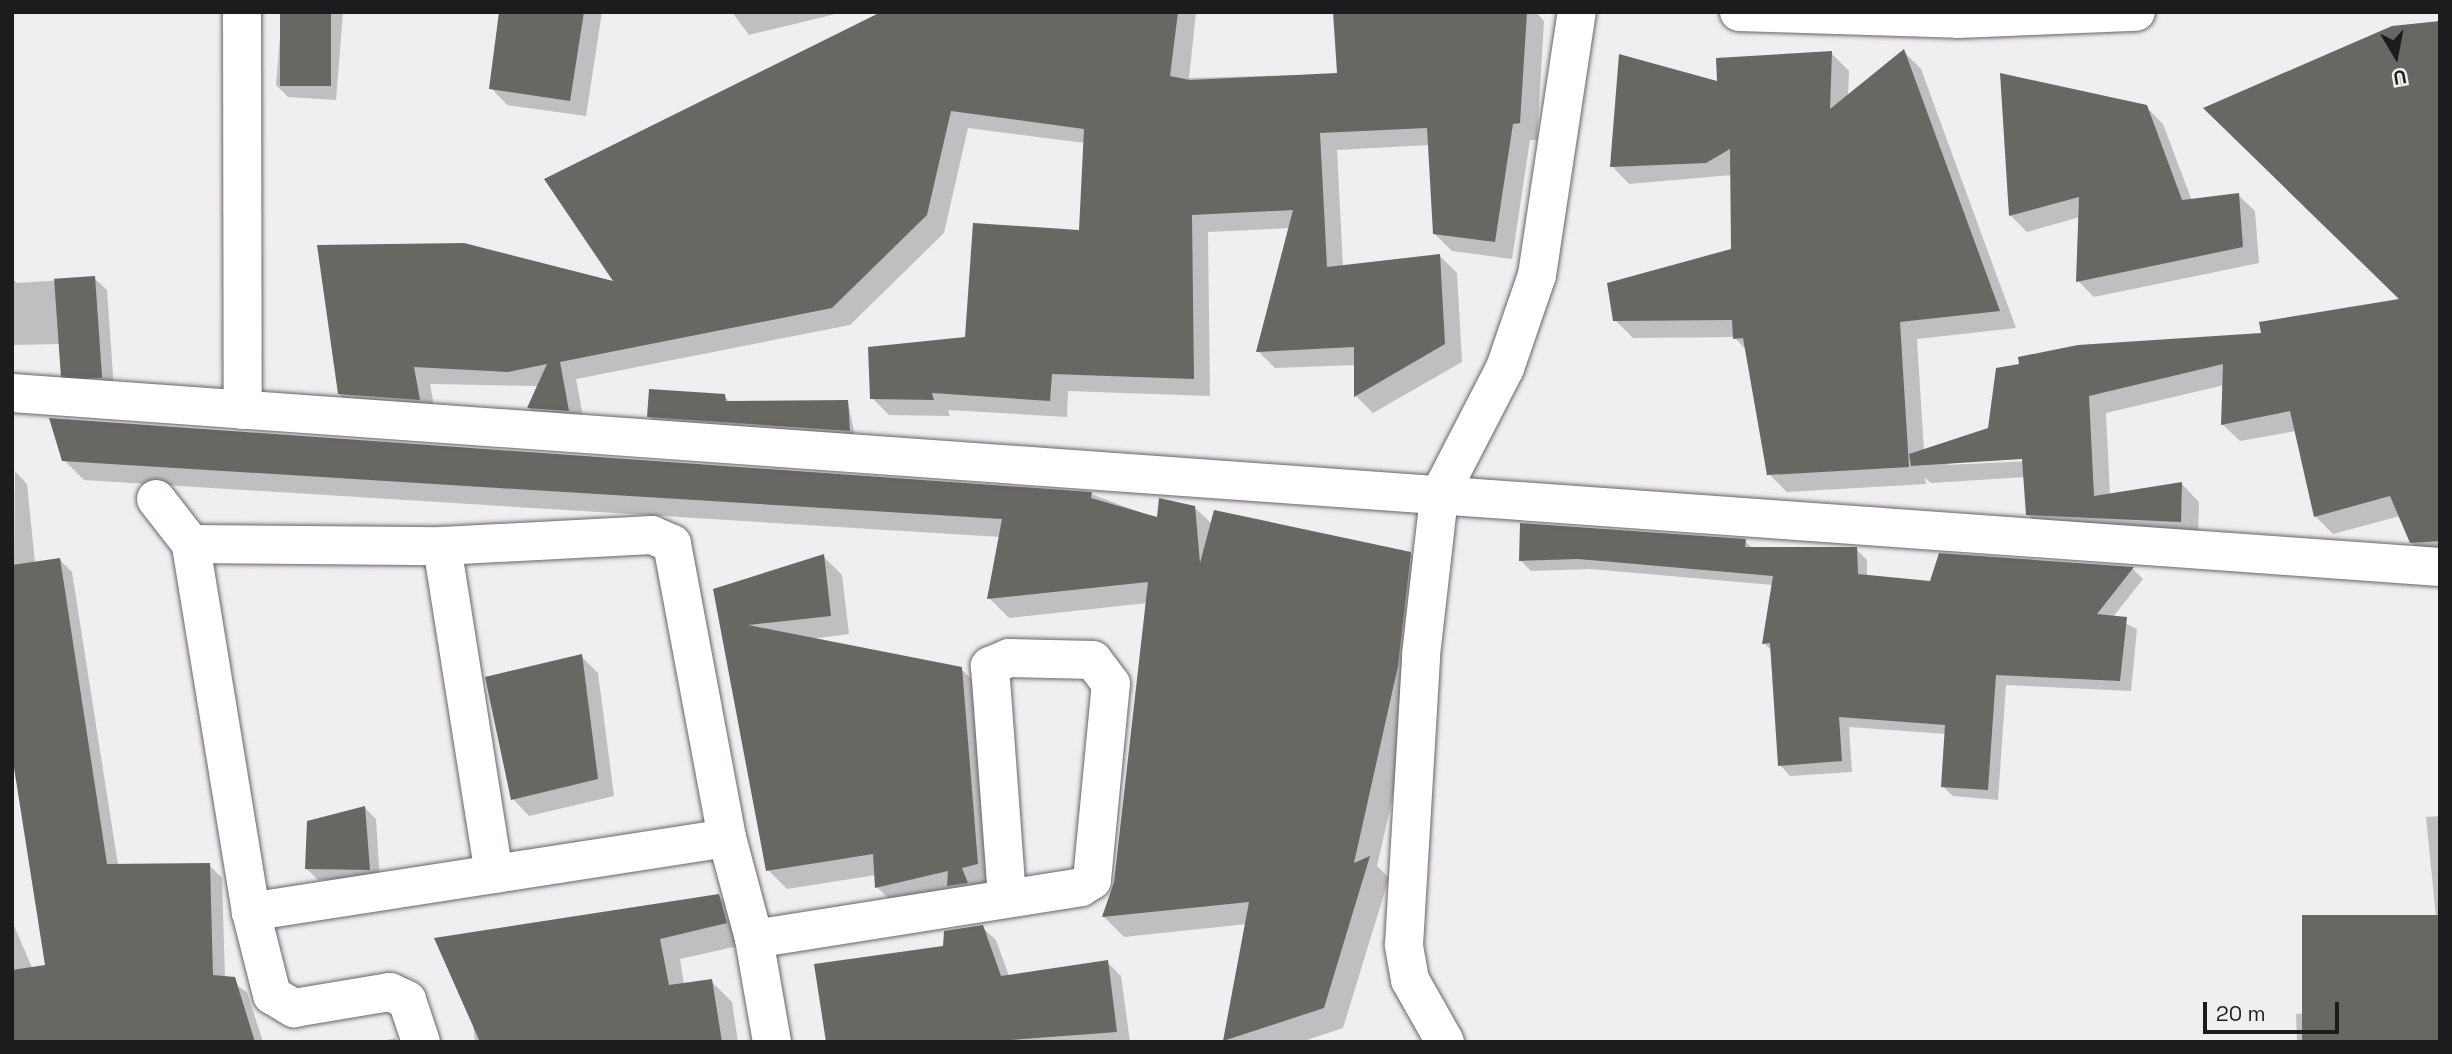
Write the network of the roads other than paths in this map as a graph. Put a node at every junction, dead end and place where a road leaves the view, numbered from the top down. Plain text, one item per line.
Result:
1 (242, 12) edge
2 (1577, 12) edge
3 (1740, 12) edge
4 (2136, 12) edge
5 (12, 393) edge
6 (243, 410) junction
7 (1439, 496) junction
8 (156, 499) dead end
9 (191, 544) junction
10 (443, 546) junction
11 (2440, 566) edge
12 (727, 838) junction
13 (494, 874) junction
14 (1007, 896) junction
15 (251, 912) junction
16 (754, 939) junction
17 (421, 1042) edge
18 (772, 1042) edge
19 (1445, 1042) edge

1 - 6 street
2 - 7 street
3 - 4 street
5 - 6 street
6 - 7 street
7 - 11 street
7 - 19 street
8 - 9 street
9 - 10 street
9 - 15 street
10 - 12 street
10 - 13 street
12 - 13 street
12 - 16 street
13 - 15 street
14 - 14 street
14 - 16 street
15 - 17 street
16 - 18 street

